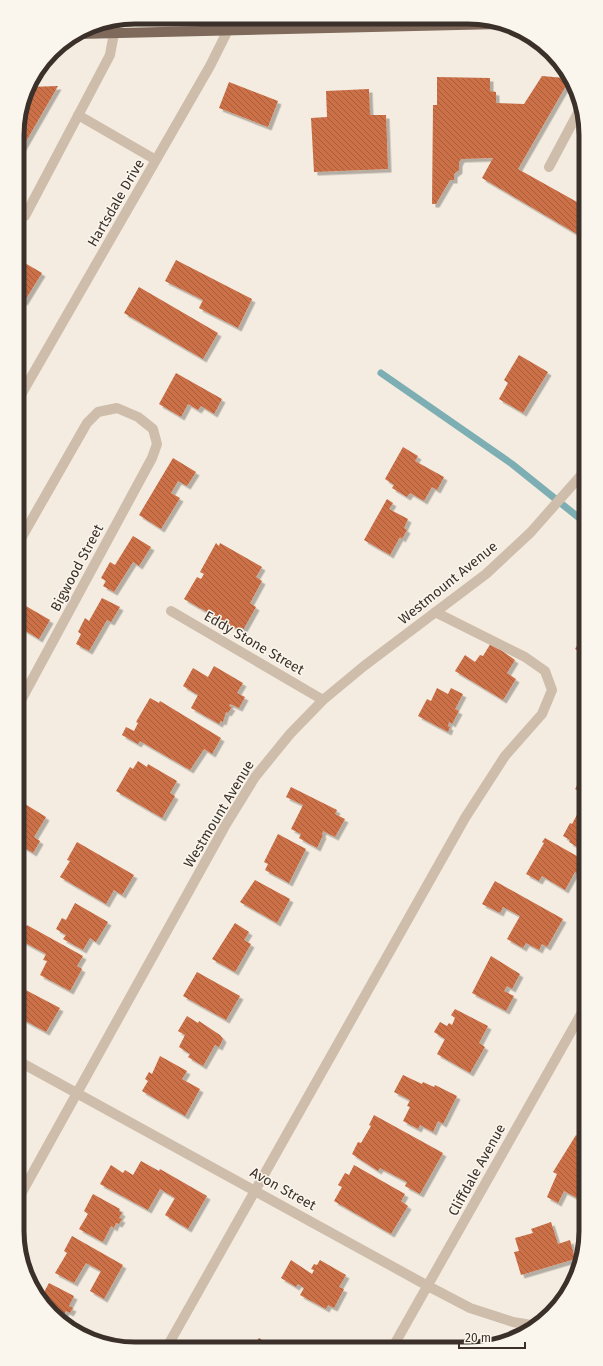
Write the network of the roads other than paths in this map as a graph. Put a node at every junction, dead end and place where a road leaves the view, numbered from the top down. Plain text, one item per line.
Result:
1 (231, 24) edge
2 (479, 25) edge
3 (227, 31) junction
4 (114, 33) junction
5 (90, 34) edge
6 (78, 115) junction
7 (577, 115) edge
8 (156, 160) junction
9 (549, 167) dead end
10 (24, 216) dead end
11 (24, 390) edge
12 (579, 478) edge
13 (24, 533) edge
14 (171, 611) dead end
15 (435, 612) junction
16 (24, 695) edge
17 (323, 700) junction
18 (579, 1019) edge
19 (24, 1064) edge
20 (78, 1093) junction
21 (24, 1189) edge
22 (255, 1189) junction
23 (428, 1286) junction
24 (528, 1324) edge
25 (169, 1342) edge
26 (396, 1342) edge

1 - 3 street, Hartsdale Drive
2 - 3 main road
3 - 4 main road
3 - 8 street, Hartsdale Drive
4 - 5 main road
4 - 6 street
6 - 8 street
6 - 10 street
7 - 9 street
8 - 11 street, Hartsdale Drive
12 - 15 street, Westmount Avenue
13 - 16 street, Bigwood Street
14 - 17 street, Eddy Stone Street
15 - 17 street, Westmount Avenue
15 - 22 street
17 - 20 street, Westmount Avenue
18 - 23 street, Cliffdale Avenue
19 - 20 street, Avon Street
20 - 21 street, Westmount Avenue
20 - 22 street, Avon Street
22 - 23 street, Avon Street
22 - 25 street
23 - 24 street, Avon Street
23 - 26 street, Cliffdale Avenue

